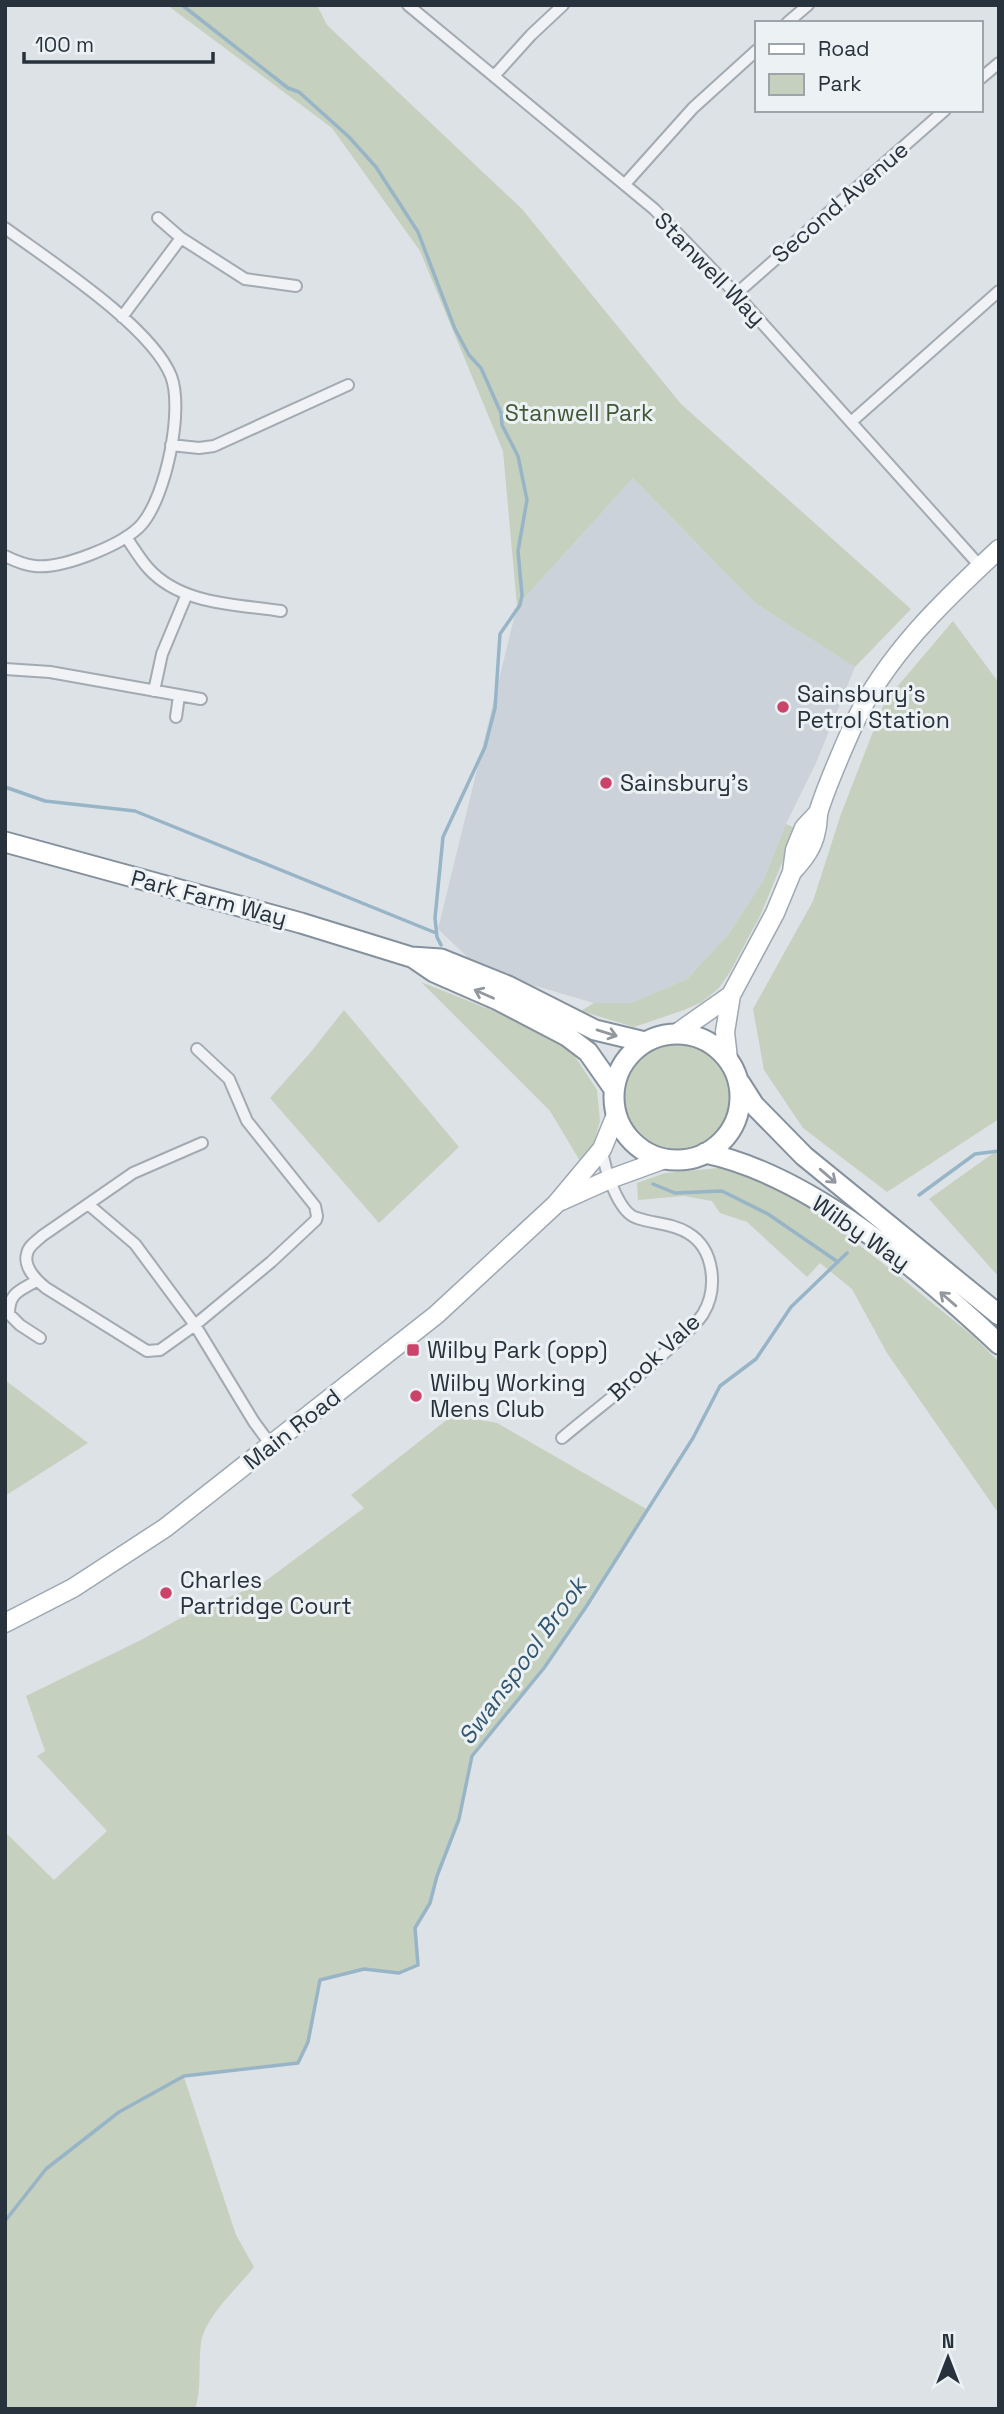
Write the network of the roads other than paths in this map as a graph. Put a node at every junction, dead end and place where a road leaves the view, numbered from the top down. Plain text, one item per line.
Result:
1 (408, 5) edge
2 (563, 5) edge
3 (808, 5) edge
4 (789, 21) edge
5 (755, 52) edge
6 (999, 63) edge
7 (495, 75) junction
8 (983, 76) edge
9 (943, 112) edge
10 (625, 184) junction
11 (158, 218) dead end
12 (5, 228) edge
13 (181, 238) junction
14 (296, 286) dead end
15 (999, 292) edge
16 (736, 294) junction
17 (122, 317) junction
18 (348, 385) dead end
19 (850, 422) junction
20 (171, 445) junction
21 (126, 537) junction
22 (999, 549) edge
23 (5, 556) edge
24 (980, 566) junction
25 (187, 594) junction
26 (281, 611) dead end
27 (5, 669) edge
28 (154, 691) junction
29 (178, 696) junction
30 (201, 699) dead end
31 (176, 716) dead end
32 (5, 842) edge
33 (411, 957) junction
34 (731, 995) junction
35 (677, 1033) junction
36 (645, 1042) junction
37 (197, 1049) dead end
38 (728, 1059) junction
39 (738, 1079) junction
40 (614, 1089) junction
41 (616, 1115) junction
42 (202, 1143) dead end
43 (602, 1149) junction
44 (705, 1153) junction
45 (664, 1159) junction
46 (610, 1179) junction
47 (556, 1204) junction
48 (89, 1205) junction
49 (36, 1281) junction
50 (999, 1315) edge
51 (195, 1325) junction
52 (40, 1338) dead end
53 (999, 1344) edge
54 (562, 1438) dead end
55 (271, 1445) junction
56 (5, 1623) edge

1 - 7 street, Stanwell Way
2 - 7 street
3 - 4 street
5 - 10 street
6 - 8 street
7 - 10 street, Stanwell Way
9 - 16 street, Second Avenue
10 - 16 street, Stanwell Way
11 - 13 street
12 - 17 street
13 - 14 street
13 - 17 street
15 - 19 street
16 - 19 street, Stanwell Way
17 - 20 street
18 - 20 street
19 - 24 street, Stanwell Way
20 - 21 street
21 - 23 street
21 - 25 street
22 - 24 main road
24 - 34 main road
25 - 26 street
25 - 28 street
27 - 28 street
28 - 29 street
29 - 30 street
29 - 31 street
32 - 33 highway, Park Farm Way
33 -> 36 highway, Park Farm Way
40 -> 33 highway, Park Farm Way
34 - 35 main road
34 - 38 main road
35 - 36 highway
35 - 38 highway
36 - 40 highway
37 - 51 street
38 - 39 highway
39 - 44 highway
39 -> 50 highway, Wilby Way
40 - 41 highway
41 - 43 main road, Main Road
41 - 45 highway
42 - 48 street
43 - 46 street, Brook Vale
43 - 47 main road, Main Road
44 - 45 highway
53 -> 44 highway, Wilby Way
45 - 46 main road, Main Road
46 - 47 main road, Main Road
46 - 54 street, Brook Vale
47 - 55 main road, Main Road
48 - 49 street
48 - 51 street
49 - 51 street
49 - 52 street
51 - 55 street
55 - 56 main road, Main Road

